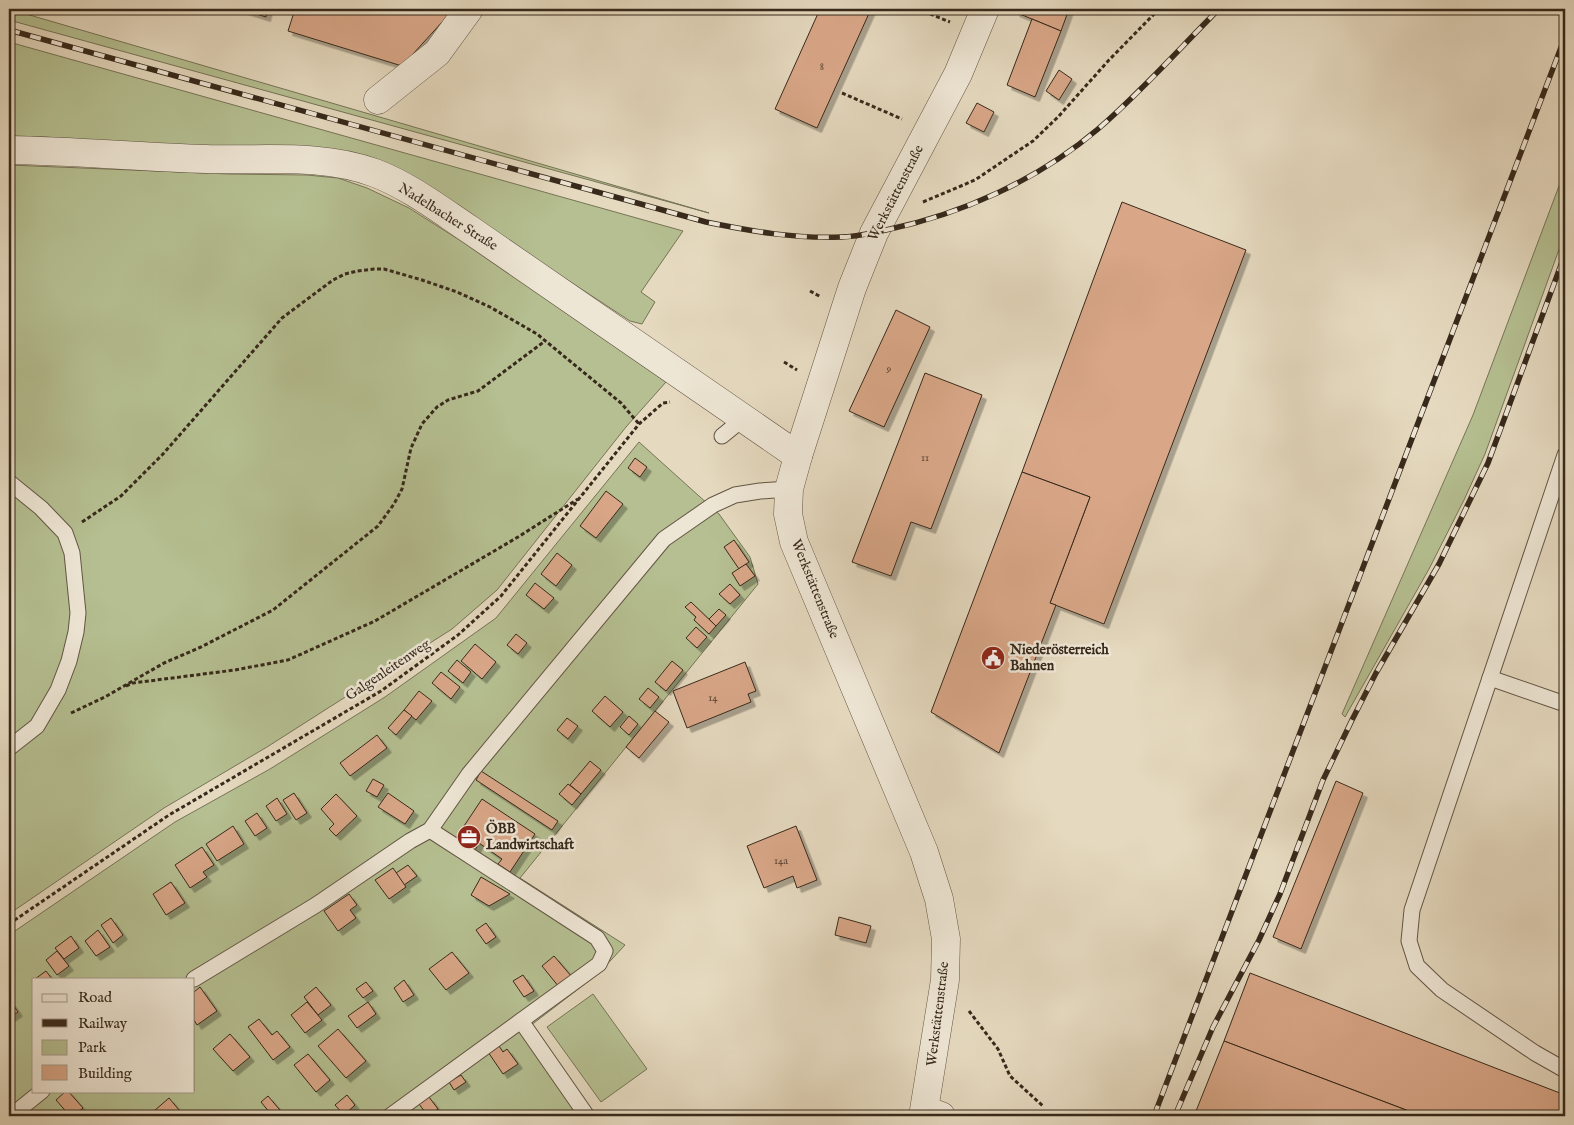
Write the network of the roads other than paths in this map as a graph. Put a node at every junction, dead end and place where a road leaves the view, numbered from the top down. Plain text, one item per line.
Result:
1 (469, 9) edge
2 (980, 20) edge
3 (378, 100) dead end
4 (9, 150) edge
5 (744, 418) junction
6 (722, 436) dead end
7 (1565, 455) edge
8 (798, 456) junction
9 (9, 482) edge
10 (789, 489) junction
11 (1490, 678) junction
12 (1565, 704) edge
13 (9, 748) edge
14 (430, 830) junction
15 (195, 978) edge
16 (521, 1021) junction
17 (1565, 1070) edge
18 (41, 1092) edge
19 (929, 1114) edge
20 (11, 1116) edge
21 (390, 1116) edge
22 (587, 1116) edge

1 - 3 street
2 - 8 street, Werkstättenstraße
4 - 5 street, Nadelbacher Straße
5 - 6 lane
5 - 8 street, Nadelbacher Straße
7 - 11 lane
8 - 10 street, Werkstättenstraße
9 - 13 lane
10 - 14 lane
10 - 19 street, Werkstättenstraße
11 - 12 lane
11 - 17 lane
14 - 15 lane
14 - 16 lane
16 - 21 lane
16 - 22 lane
18 - 20 lane

